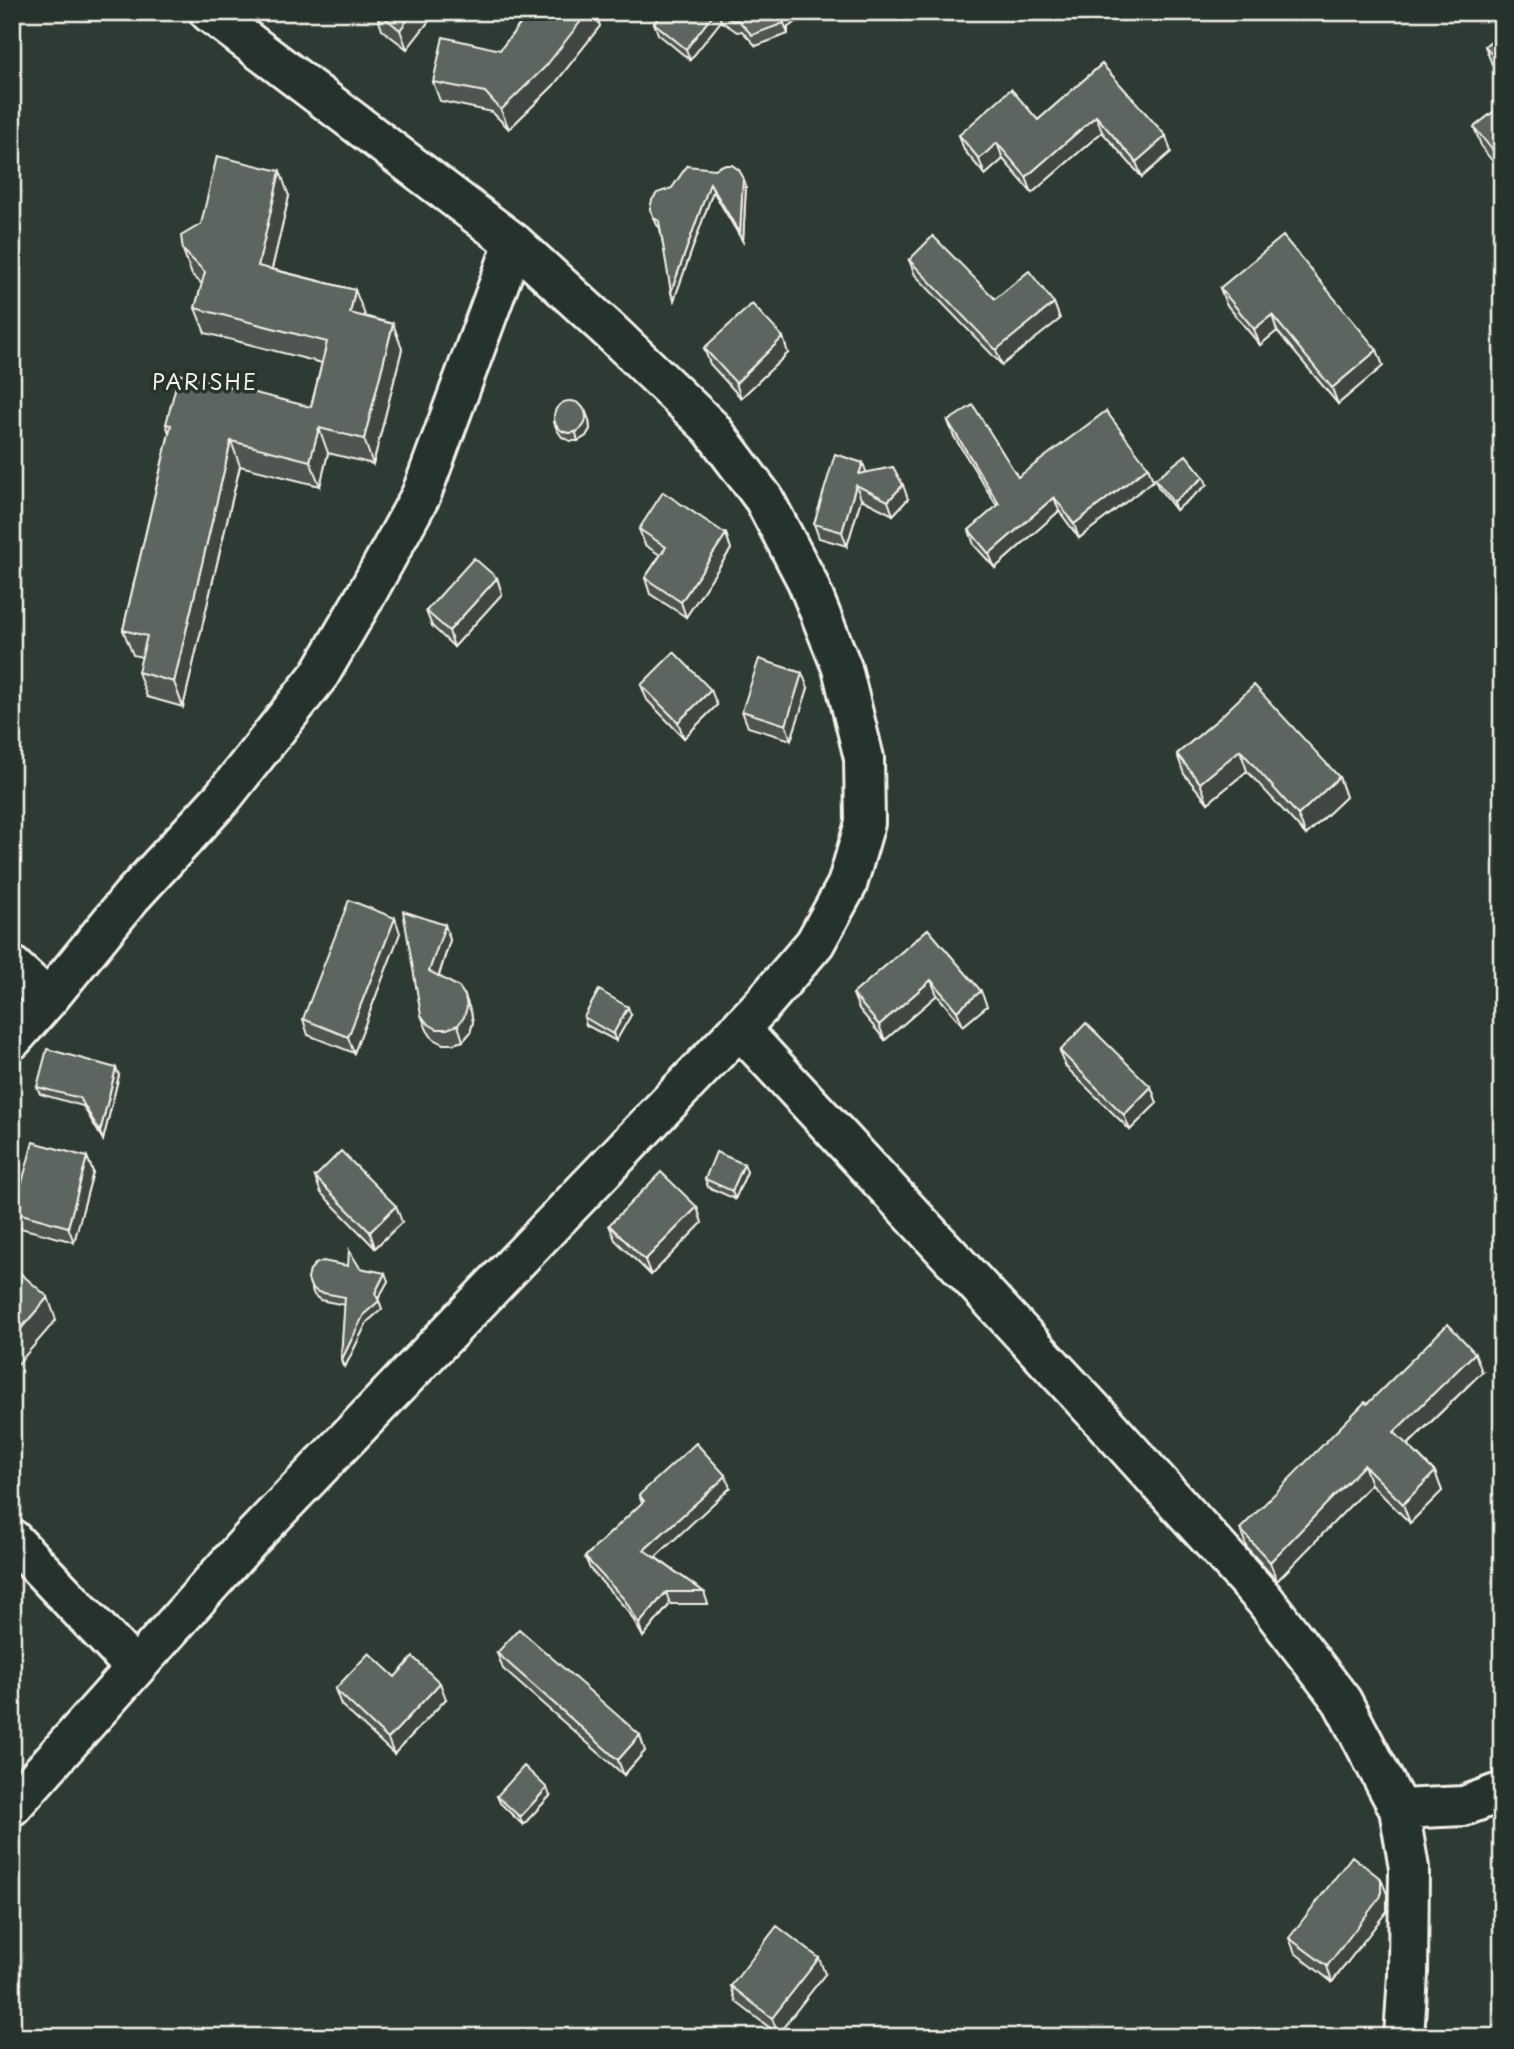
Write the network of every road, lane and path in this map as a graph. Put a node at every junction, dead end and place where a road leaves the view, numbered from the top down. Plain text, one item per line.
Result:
1 (209, 12) edge
2 (514, 243) junction
3 (12, 966) edge
4 (48, 999) junction
5 (740, 1029) junction
6 (12, 1040) edge
7 (12, 1539) edge
8 (135, 1668) junction
9 (1502, 1792) edge
10 (12, 1807) edge
11 (1399, 1809) junction
12 (1404, 2037) edge

1 - 2 street
2 - 4 street
2 - 5 street
3 - 4 street
4 - 6 street
5 - 8 street
5 - 11 street
7 - 8 street
8 - 10 street
9 - 11 street
11 - 12 street

